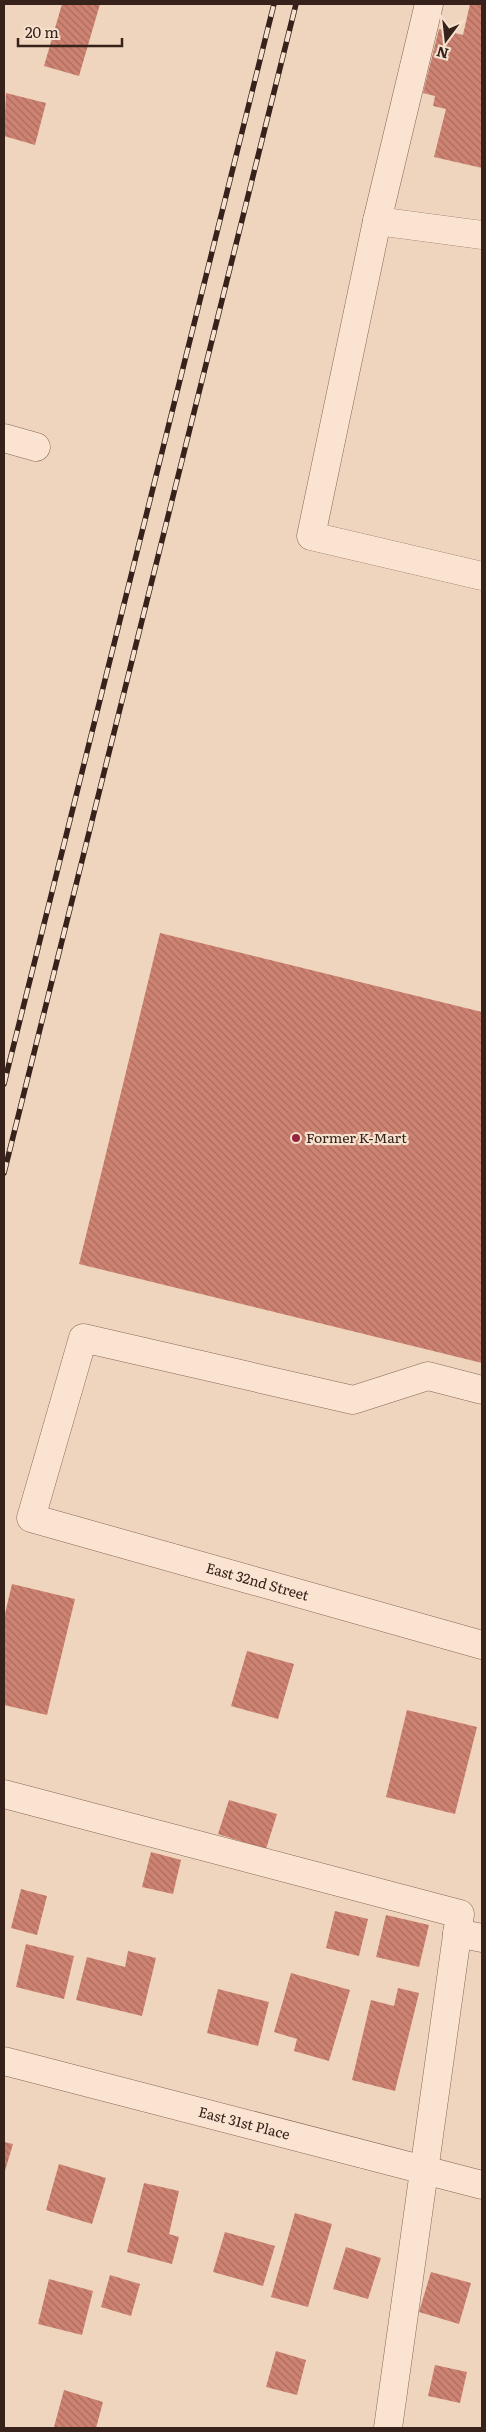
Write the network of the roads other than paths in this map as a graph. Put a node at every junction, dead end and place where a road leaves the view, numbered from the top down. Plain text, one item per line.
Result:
1 (429, 4) edge
2 (377, 221) junction
3 (482, 236) edge
4 (4, 438) edge
5 (36, 447) dead end
6 (482, 576) edge
7 (482, 1390) edge
8 (482, 1645) edge
9 (4, 1794) edge
10 (470, 1936) edge
11 (4, 2061) edge
12 (424, 2170) junction
13 (482, 2185) edge
14 (388, 2428) edge

1 - 2 street
2 - 3 street
2 - 6 street
4 - 5 street
7 - 8 street, East 32nd Street
9 - 10 street
10 - 12 street
11 - 12 street, East 31st Place
12 - 13 street, East 31st Place
12 - 14 street

